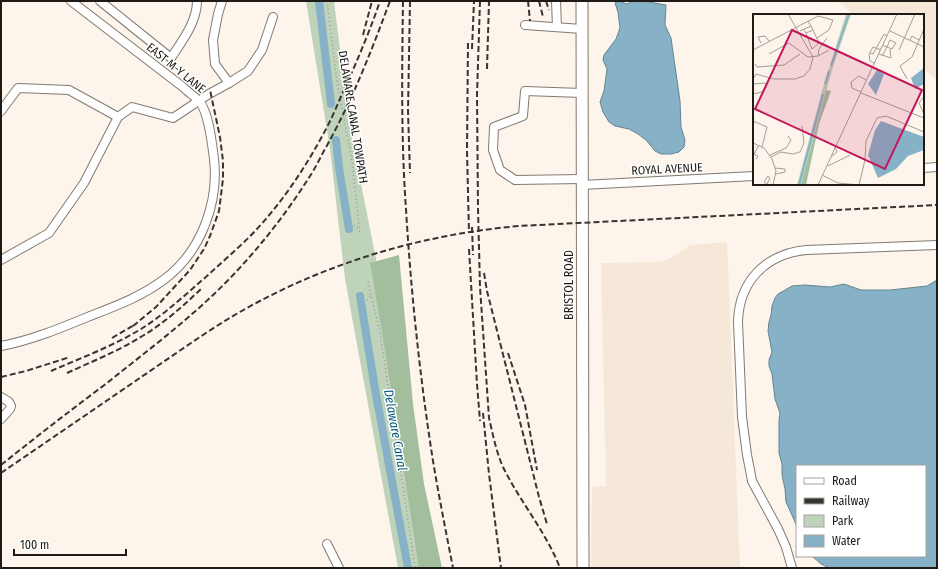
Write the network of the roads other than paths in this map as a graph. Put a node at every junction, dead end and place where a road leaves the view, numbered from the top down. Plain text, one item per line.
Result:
1 (71, 1) edge
2 (100, 1) edge
3 (197, 1) edge
4 (222, 1) edge
5 (556, 1) edge
6 (582, 1) edge
7 (272, 17) dead end
8 (525, 25) dead end
9 (557, 28) junction
10 (582, 29) junction
11 (229, 83) junction
12 (582, 93) junction
13 (199, 101) junction
14 (1, 111) edge
15 (118, 117) junction
16 (937, 167) edge
17 (924, 168) edge
18 (753, 176) edge
19 (582, 182) junction
20 (937, 245) edge
21 (1, 260) edge
22 (1, 346) edge
23 (1, 397) edge
24 (1, 419) edge
25 (327, 544) dead end
26 (339, 568) edge
27 (583, 568) edge
28 (792, 568) edge

1 - 13 street, EAST M-Y LANE
2 - 3 street
4 - 11 street
5 - 9 street
6 - 10 main road, BRISTOL ROAD
7 - 11 street
8 - 9 street
9 - 10 street
10 - 12 main road, BRISTOL ROAD
11 - 13 street
12 - 19 main road, BRISTOL ROAD
12 - 19 street, ROYAL AVENUE
13 - 15 street
13 - 22 street, EAST M-Y LANE
14 - 15 street
15 - 21 street
16 - 17 street
18 - 19 street, ROYAL AVENUE
19 - 27 main road, BRISTOL ROAD
20 - 28 street
23 - 24 street
25 - 26 street

